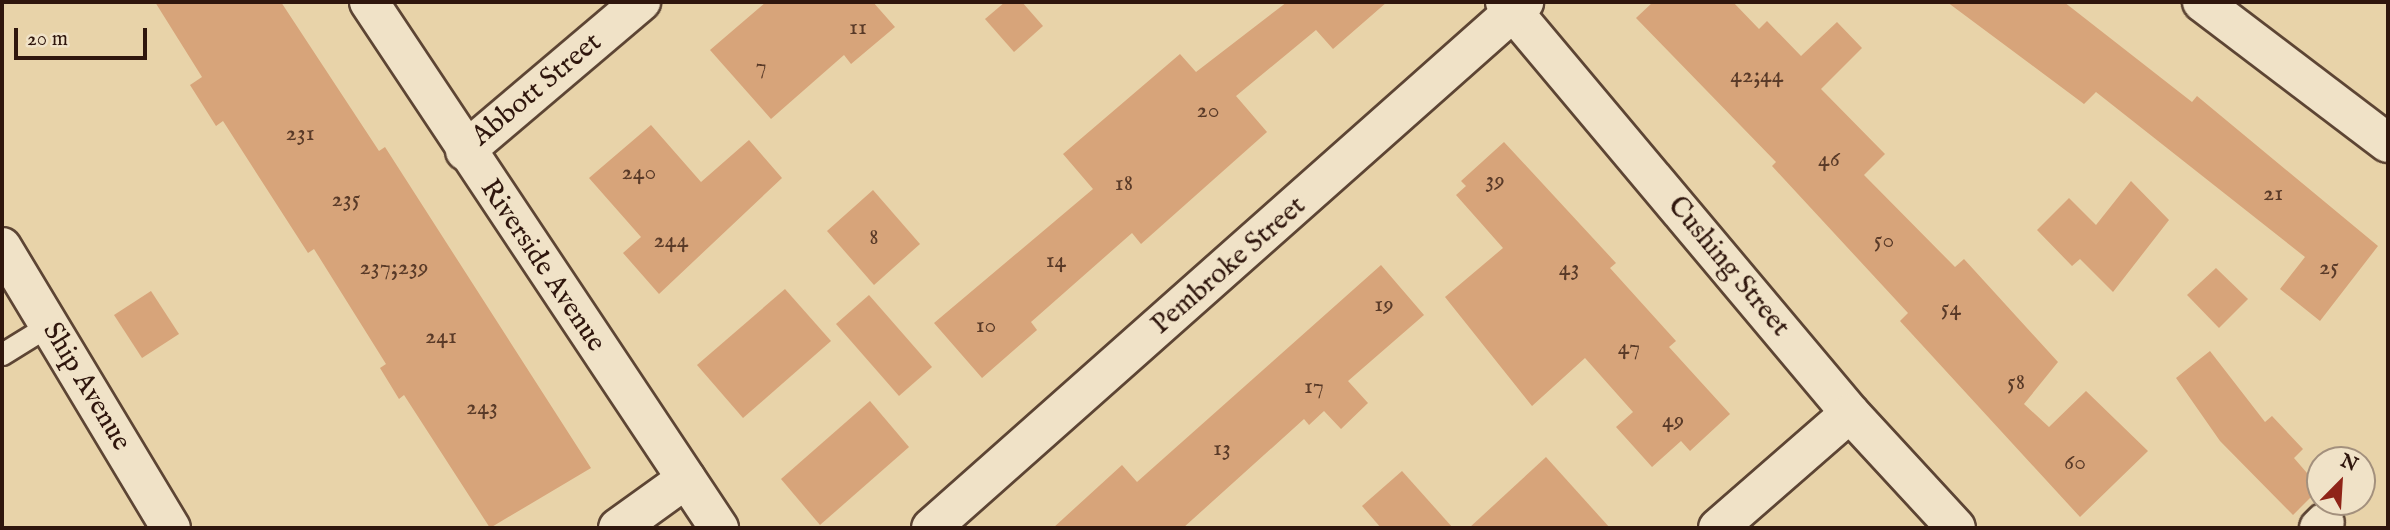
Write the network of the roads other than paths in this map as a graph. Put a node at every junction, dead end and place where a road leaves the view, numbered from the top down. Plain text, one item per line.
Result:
1 (369, 2) edge
2 (641, 2) edge
3 (2202, 2) edge
4 (1514, 6) edge
5 (2388, 143) edge
6 (465, 151) junction
7 (2, 247) edge
8 (49, 325) junction
9 (2, 354) edge
10 (1850, 413) junction
11 (686, 479) junction
12 (171, 528) edge
13 (618, 528) edge
14 (719, 528) edge
15 (931, 528) edge
16 (1718, 528) edge
17 (1956, 528) edge

1 - 6 street, Riverside Avenue
2 - 6 street, Abbott Street
3 - 5 street
4 - 10 street, Cushing Street
4 - 15 street, Pembroke Street
6 - 11 street, Riverside Avenue
7 - 8 street, Ship Avenue
8 - 9 lane
8 - 12 street, Ship Avenue
10 - 16 street
10 - 17 street, Cushing Street
11 - 13 street
11 - 14 street, Riverside Avenue

